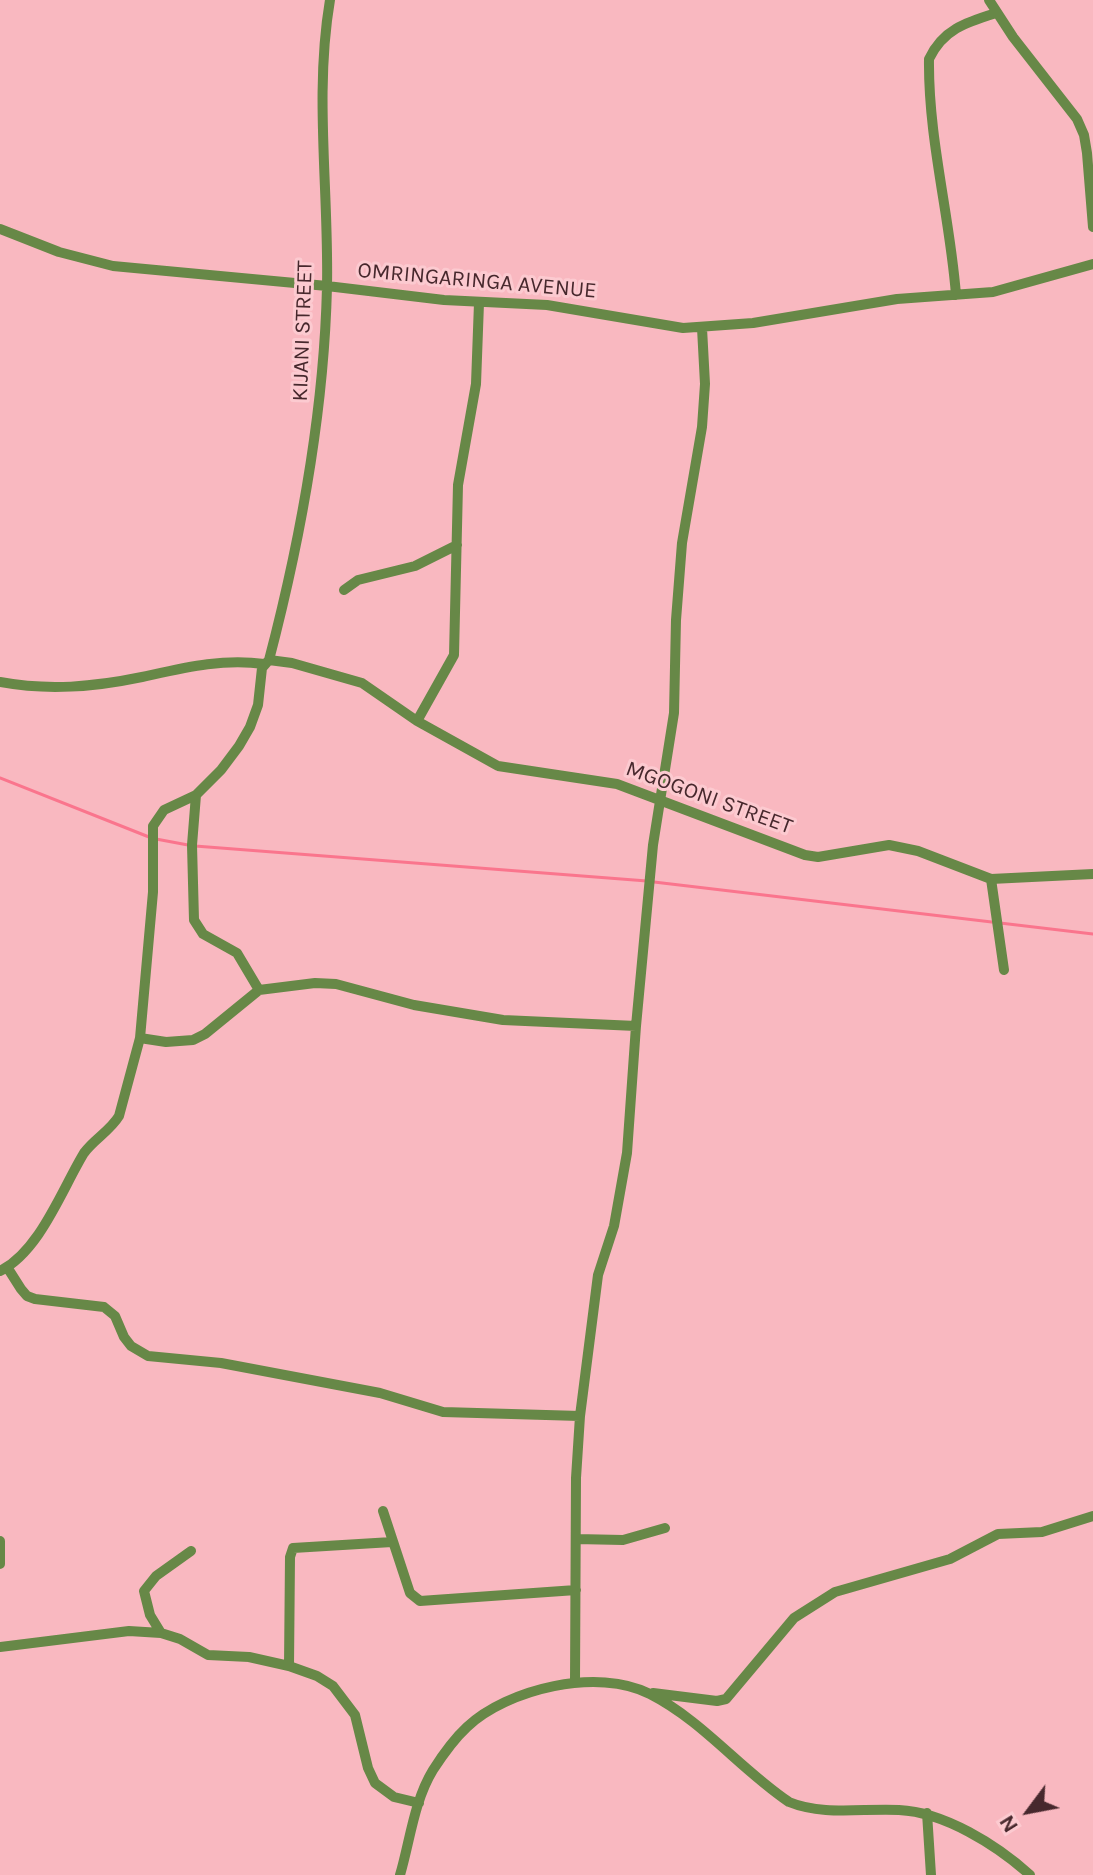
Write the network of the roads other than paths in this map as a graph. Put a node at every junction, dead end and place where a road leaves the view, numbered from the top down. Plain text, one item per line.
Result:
1 (330, 0) edge
2 (989, 0) edge
3 (996, 13) junction
4 (1093, 227) edge
5 (0, 229) edge
6 (1093, 264) edge
7 (327, 286) junction
8 (956, 295) junction
9 (479, 303) junction
10 (702, 328) junction
11 (457, 545) junction
12 (344, 590) dead end
13 (267, 662) junction
14 (0, 682) edge
15 (417, 721) junction
16 (196, 795) junction
17 (662, 800) junction
18 (1093, 874) edge
19 (991, 879) junction
20 (1004, 970) dead end
21 (259, 990) junction
22 (636, 1026) junction
23 (140, 1038) junction
24 (4, 1269) edge
25 (580, 1416) junction
26 (383, 1511) dead end
27 (1093, 1516) edge
28 (665, 1528) dead end
29 (576, 1539) junction
30 (0, 1541) edge
31 (392, 1542) junction
32 (191, 1551) dead end
33 (0, 1564) edge
34 (576, 1590) junction
35 (161, 1633) junction
36 (0, 1647) edge
37 (289, 1666) junction
38 (575, 1682) junction
39 (647, 1692) junction
40 (419, 1803) junction
41 (927, 1813) junction
42 (400, 1875) edge
43 (931, 1875) edge
44 (1030, 1875) edge

1 - 7 street, KIJANI STREET
2 - 3 street
3 - 4 street
3 - 8 street
5 - 7 street, OMRINGARINGA AVENUE
6 - 8 street, OMRINGARINGA AVENUE
7 - 9 street, OMRINGARINGA AVENUE
7 - 13 street, KIJANI STREET
8 - 10 street, OMRINGARINGA AVENUE
9 - 10 street, OMRINGARINGA AVENUE
9 - 11 street
10 - 17 street
11 - 12 street
11 - 15 street
13 - 14 street, MGOGONI STREET
13 - 15 street, MGOGONI STREET
13 - 16 street
15 - 17 street, MGOGONI STREET
16 - 21 street
16 - 23 street
17 - 19 street, MGOGONI STREET
17 - 22 street
18 - 19 street, MGOGONI STREET
19 - 20 street
21 - 22 street
21 - 23 street
22 - 25 street
23 - 24 street
24 - 25 street
25 - 29 street
26 - 31 street
27 - 39 street
28 - 29 street
29 - 34 street
30 - 33 street
31 - 34 street
31 - 37 street
32 - 35 street
34 - 38 street
35 - 36 street
35 - 37 street
37 - 40 street
38 - 39 street
38 - 40 street
39 - 41 street
40 - 42 street
41 - 43 street
41 - 44 street

